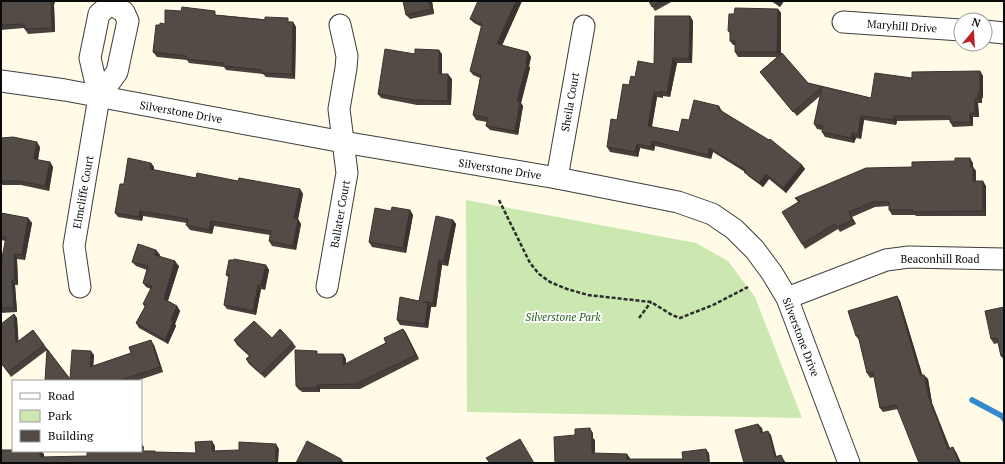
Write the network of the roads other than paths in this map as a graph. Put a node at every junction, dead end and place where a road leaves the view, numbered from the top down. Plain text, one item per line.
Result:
1 (843, 22) dead end
2 (340, 25) dead end
3 (584, 26) dead end
4 (953, 29) edge
5 (993, 32) edge
6 (1004, 33) edge
7 (1, 81) edge
8 (99, 97) junction
9 (343, 142) junction
10 (557, 178) junction
11 (1004, 259) edge
12 (80, 287) dead end
13 (327, 287) dead end
14 (787, 298) junction
15 (849, 463) edge

1 - 4 street, Maryhill Drive
2 - 9 street, Ballater Court
3 - 10 street, Sheila Court
5 - 6 street
7 - 8 street, Silverstone Drive
8 - 9 street, Silverstone Drive
8 - 12 street, Elmcliffe Court
9 - 10 street, Silverstone Drive
9 - 13 street, Ballater Court
10 - 14 street, Silverstone Drive
11 - 14 street, Beaconhill Road
14 - 15 street, Silverstone Drive

